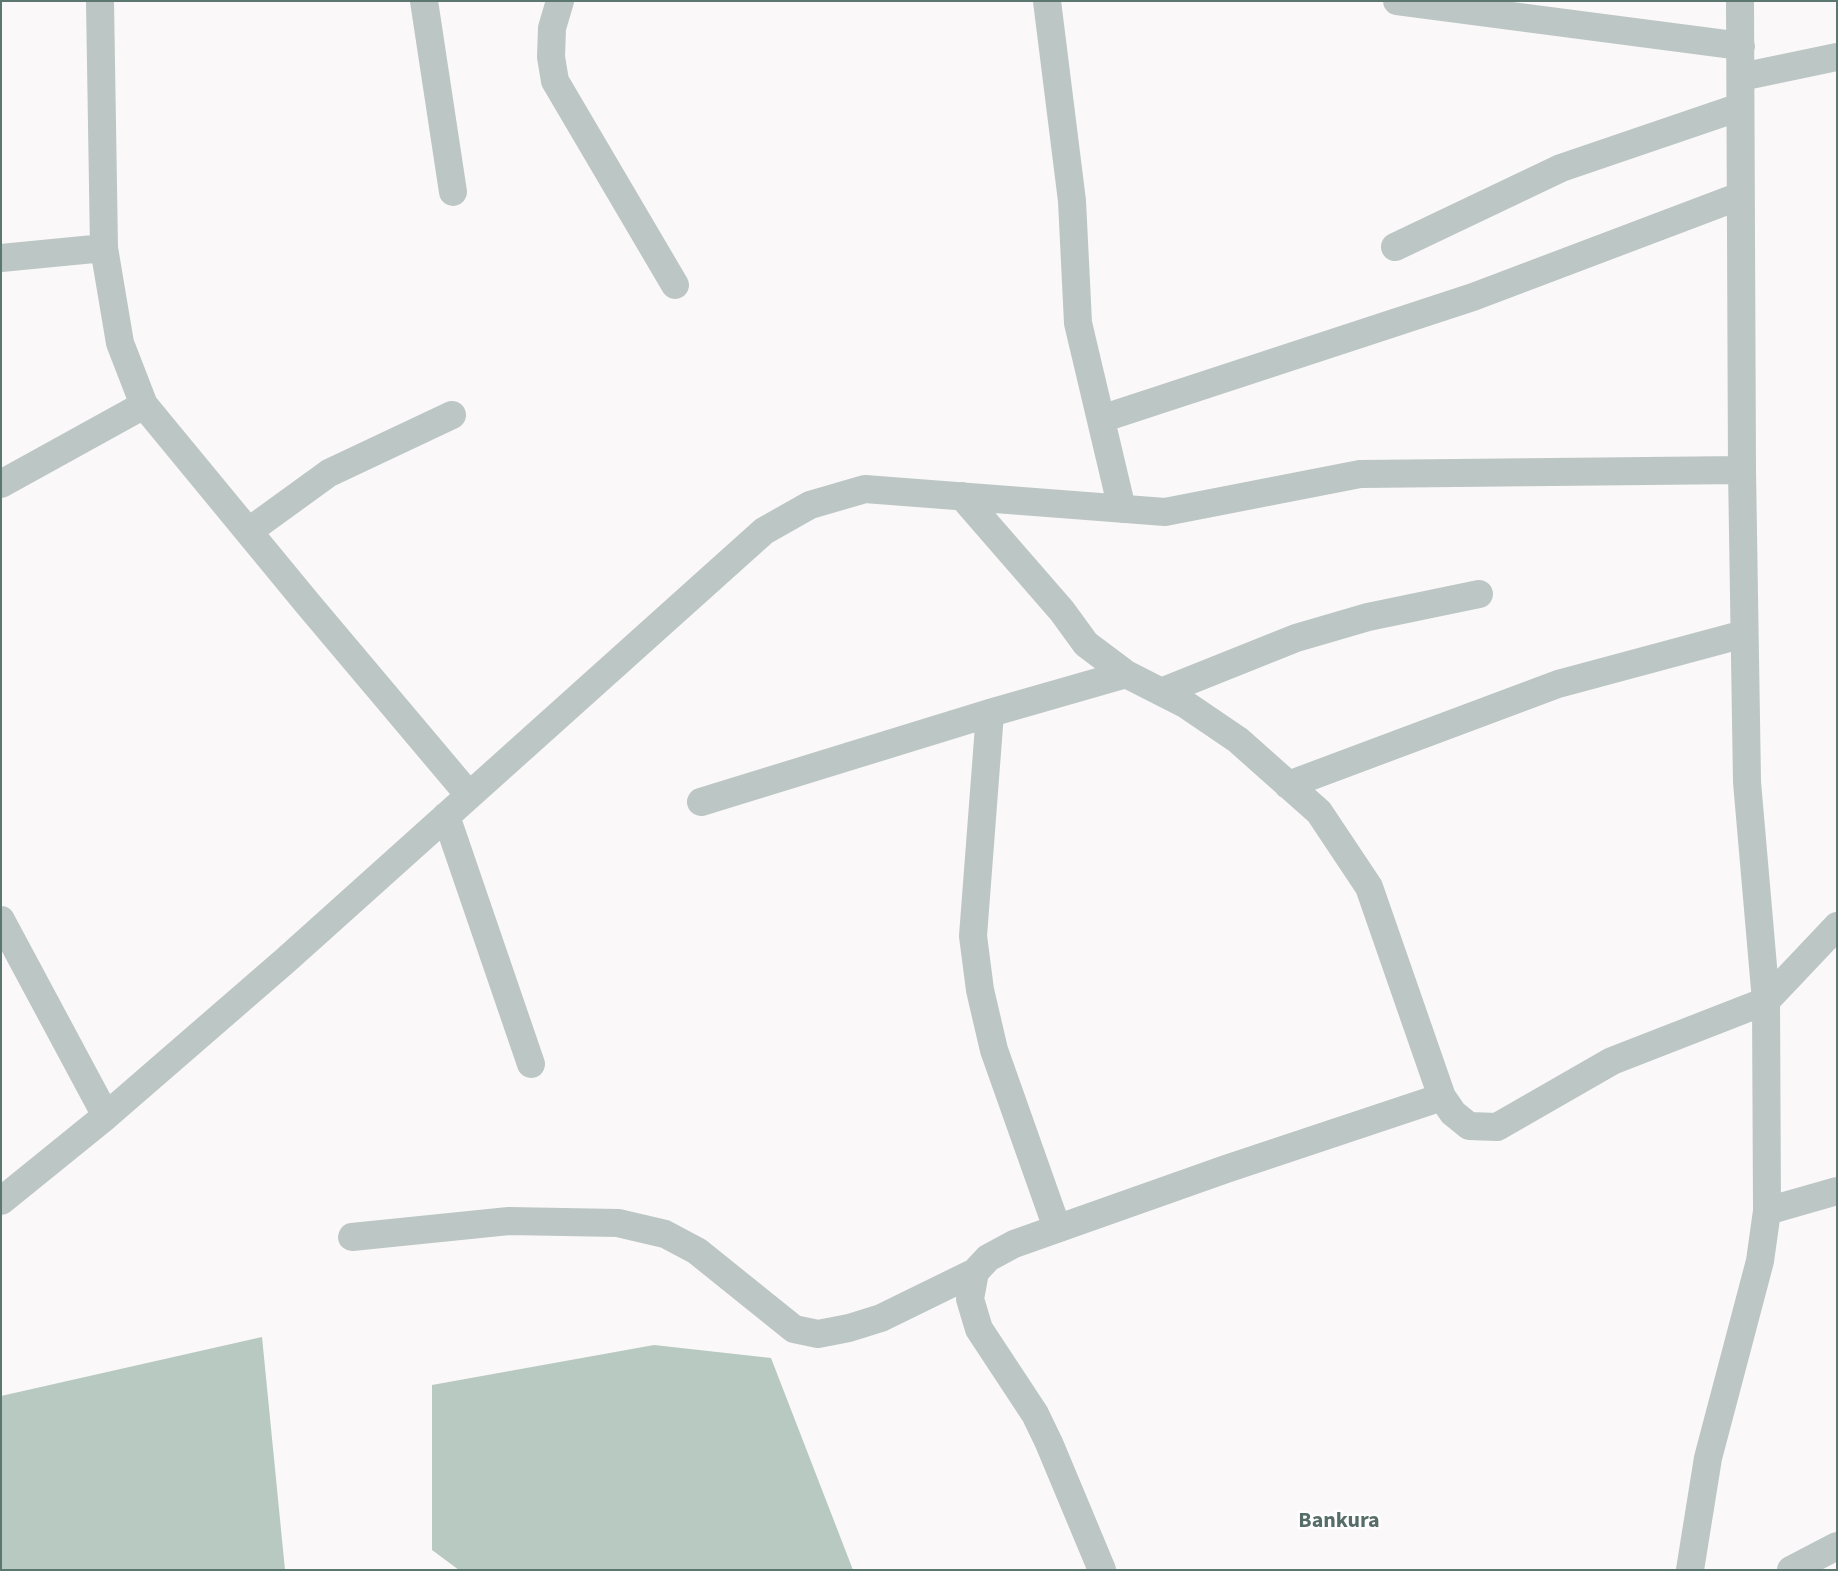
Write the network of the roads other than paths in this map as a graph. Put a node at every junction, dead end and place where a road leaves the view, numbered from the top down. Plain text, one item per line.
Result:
1 (100, 1) edge
2 (424, 1) edge
3 (560, 1) edge
4 (1047, 1) edge
5 (1397, 1) edge
6 (1740, 1) edge
7 (1741, 46) junction
8 (1837, 57) edge
9 (1741, 77) junction
10 (1740, 107) junction
11 (452, 192) dead end
12 (1740, 196) junction
13 (1395, 247) dead end
14 (104, 248) junction
15 (1, 258) edge
16 (675, 285) dead end
17 (144, 405) junction
18 (452, 415) dead end
19 (1101, 419) junction
20 (1742, 470) junction
21 (1, 484) edge
22 (962, 496) junction
23 (1122, 509) junction
24 (249, 531) junction
25 (1479, 594) dead end
26 (1744, 634) junction
27 (1126, 674) junction
28 (1161, 692) junction
29 (990, 713) junction
30 (1288, 785) junction
31 (469, 795) junction
32 (701, 802) dead end
33 (446, 816) junction
34 (1, 920) edge
35 (1837, 926) edge
36 (1766, 1001) junction
37 (531, 1064) dead end
38 (1442, 1097) junction
39 (106, 1116) junction
40 (1837, 1191) edge
41 (1, 1201) edge
42 (1767, 1211) junction
43 (1057, 1228) junction
44 (352, 1237) dead end
45 (975, 1272) junction
46 (1837, 1546) edge
47 (1102, 1570) edge
48 (1690, 1570) edge
49 (1791, 1570) edge

1 - 14 street
2 - 11 street
3 - 16 street
4 - 19 street
5 - 7 street
6 - 7 street
7 - 9 street
8 - 9 street
9 - 10 street
10 - 12 street
10 - 13 street
12 - 19 street
12 - 20 street
14 - 15 street
14 - 17 street
17 - 21 street
17 - 24 street
18 - 24 street
19 - 23 street
20 - 23 street
20 - 26 street
22 - 23 street
22 - 27 street
22 - 31 street
24 - 31 street
25 - 28 street
26 - 30 street
26 - 36 street
27 - 28 street
27 - 29 street
28 - 30 street
29 - 32 street
29 - 43 street
30 - 38 street
31 - 33 street
33 - 37 street
33 - 39 street
34 - 39 street
35 - 36 street
36 - 38 street
36 - 42 street
38 - 43 street
39 - 41 street
40 - 42 street
42 - 48 street
43 - 45 street
44 - 45 street
45 - 47 street
46 - 49 street

